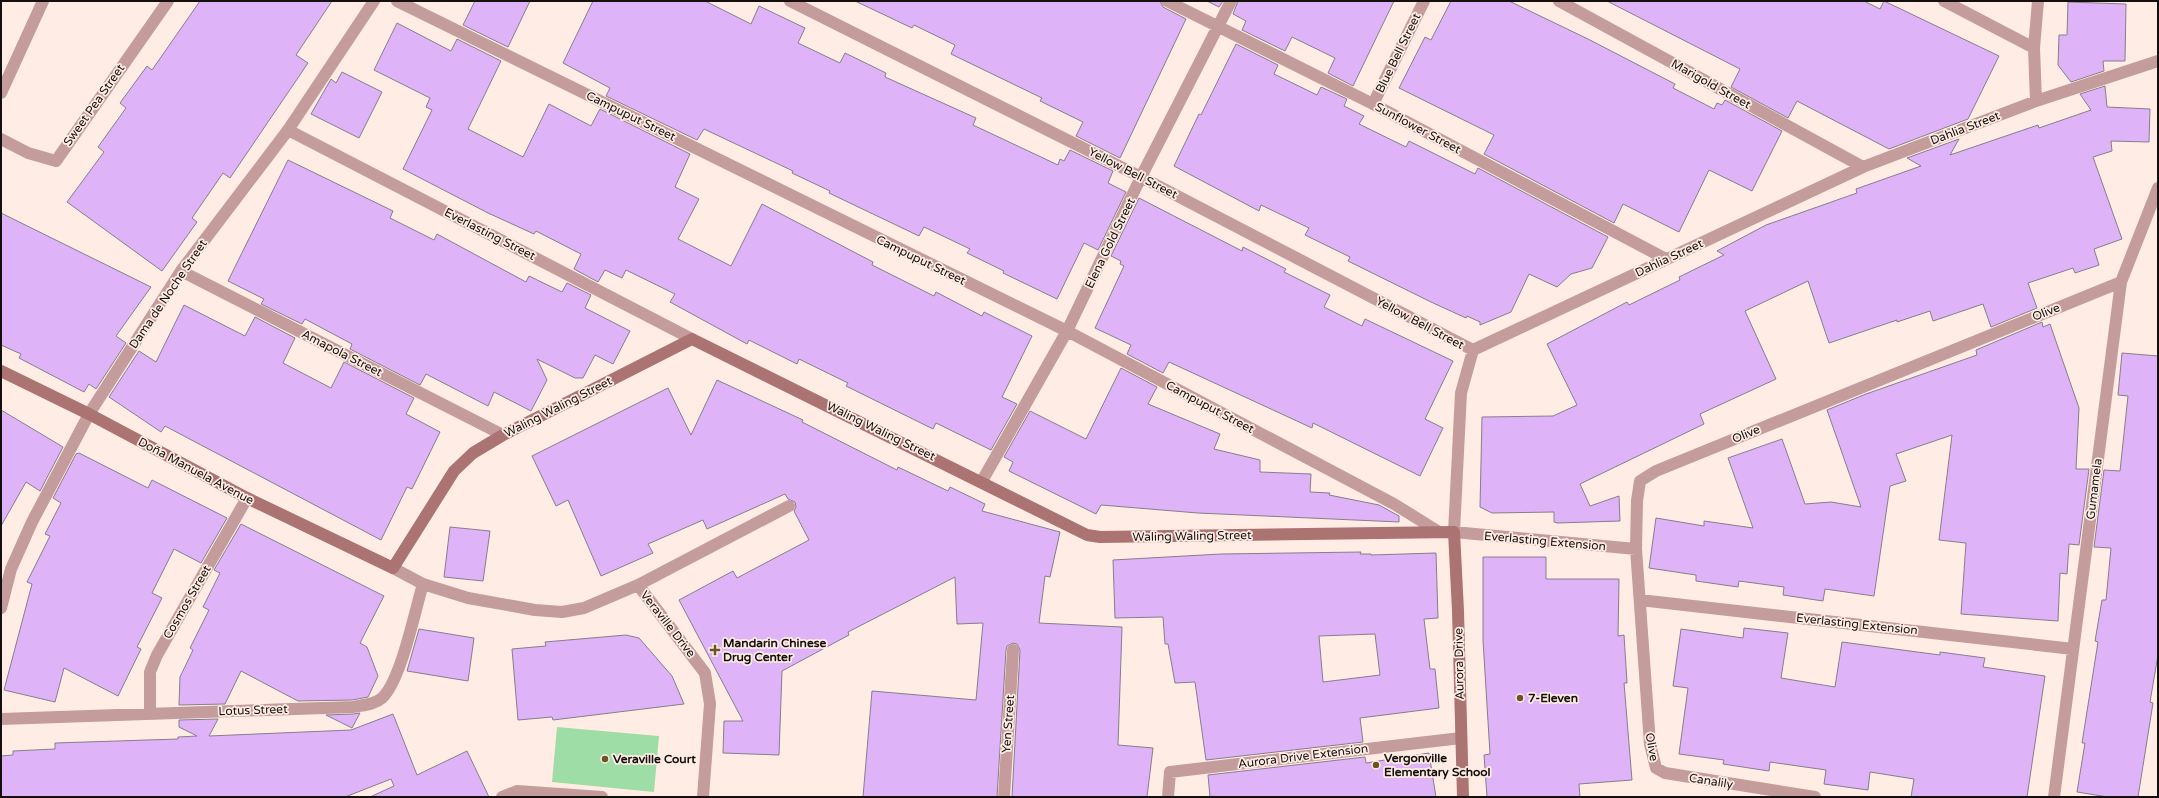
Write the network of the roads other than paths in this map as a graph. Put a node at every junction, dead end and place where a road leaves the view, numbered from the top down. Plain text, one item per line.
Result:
1 (43, 1) edge
2 (168, 1) edge
3 (374, 1) edge
4 (396, 1) edge
5 (790, 1) edge
6 (1167, 1) edge
7 (1231, 1) edge
8 (1424, 1) edge
9 (1559, 1) edge
10 (1944, 1) edge
11 (2038, 1) edge
12 (1218, 28) junction
13 (2034, 48) junction
14 (2158, 61) edge
15 (1, 93) edge
16 (2036, 101) junction
17 (1373, 104) junction
18 (288, 130) junction
19 (1, 139) edge
20 (1863, 167) junction
21 (1141, 177) junction
22 (2158, 188) edge
23 (1666, 259) junction
24 (181, 271) junction
25 (2121, 282) junction
26 (1067, 331) junction
27 (692, 339) junction
28 (1473, 350) junction
29 (1, 371) edge
30 (89, 414) junction
31 (503, 435) junction
32 (982, 481) junction
33 (246, 498) junction
34 (789, 506) dead end
35 (1439, 532) junction
36 (1454, 532) junction
37 (1636, 549) junction
38 (393, 568) junction
39 (423, 584) junction
40 (638, 585) junction
41 (1640, 600) junction
42 (1, 608) edge
43 (2073, 648) junction
44 (1013, 650) dead end
45 (150, 713) junction
46 (1, 719) edge
47 (1461, 738) junction
48 (1656, 768) joint
49 (502, 797) edge
50 (602, 797) edge
51 (703, 797) edge
52 (1004, 797) edge
53 (1168, 797) edge
54 (1462, 797) edge
55 (1815, 797) edge
56 (2054, 797) edge

1 - 15 street
2 - 19 street, Sweet Pea Street
3 - 18 street, Dama de Noche Street
4 - 26 street, Campuput Street
5 - 21 street, Yellow Bell Street
6 - 12 street, Sunflower Street
7 - 12 street, Elena Gold Street
8 - 17 street, Blue Bell Street
9 - 20 street, Marigold Street
10 - 13 street
11 - 13 street
12 - 17 street, Sunflower Street
12 - 21 street, Elena Gold Street
13 - 16 street
14 - 16 street, Dahlia Street
16 - 20 street, Dahlia Street
17 - 23 street, Sunflower Street
18 - 24 street, Dama de Noche Street
18 - 27 street, Everlasting Street
20 - 23 street, Dahlia Street
21 - 26 street, Elena Gold Street
21 - 28 street, Yellow Bell Street
22 - 25 street, Gumamela
23 - 28 street, Dahlia Street
24 - 30 street, Dama de Noche Street
24 - 31 street, Amapola Street
25 - 37 street, Olive
25 - 43 street, Gumamela
26 - 32 street, Elena Gold Street
26 - 35 street, Campuput Street
27 - 31 street, Waling Waling Street
27 - 32 street, Waling Waling Street
28 - 36 street
29 - 30 street, Doña Manuela Avenue
30 - 33 street, Doña Manuela Avenue
30 - 42 street, Dama de Noche Street
31 - 38 street, Waling Waling Street
32 - 35 street, Waling Waling Street
33 - 38 street, Doña Manuela Avenue
33 - 45 street, Cosmos Street
34 - 40 street
35 - 36 street, Waling Waling Street
36 - 37 street, Everlasting Extension
36 - 47 street, Aurora Drive
37 - 41 street, Olive
38 - 39 street, Veraville Drive
39 - 40 street, Veraville Drive
39 - 45 street, Lotus Street
40 - 51 street, Veraville Drive
41 - 43 street, Everlasting Extension
41 - 48 street, Olive
43 - 56 street, Gumamela
44 - 52 street, Yen Street
45 - 46 street, Lotus Street
47 - 53 street, Aurora Drive Extension
47 - 54 street, Aurora Drive
48 - 55 street, Canalily
49 - 50 street

